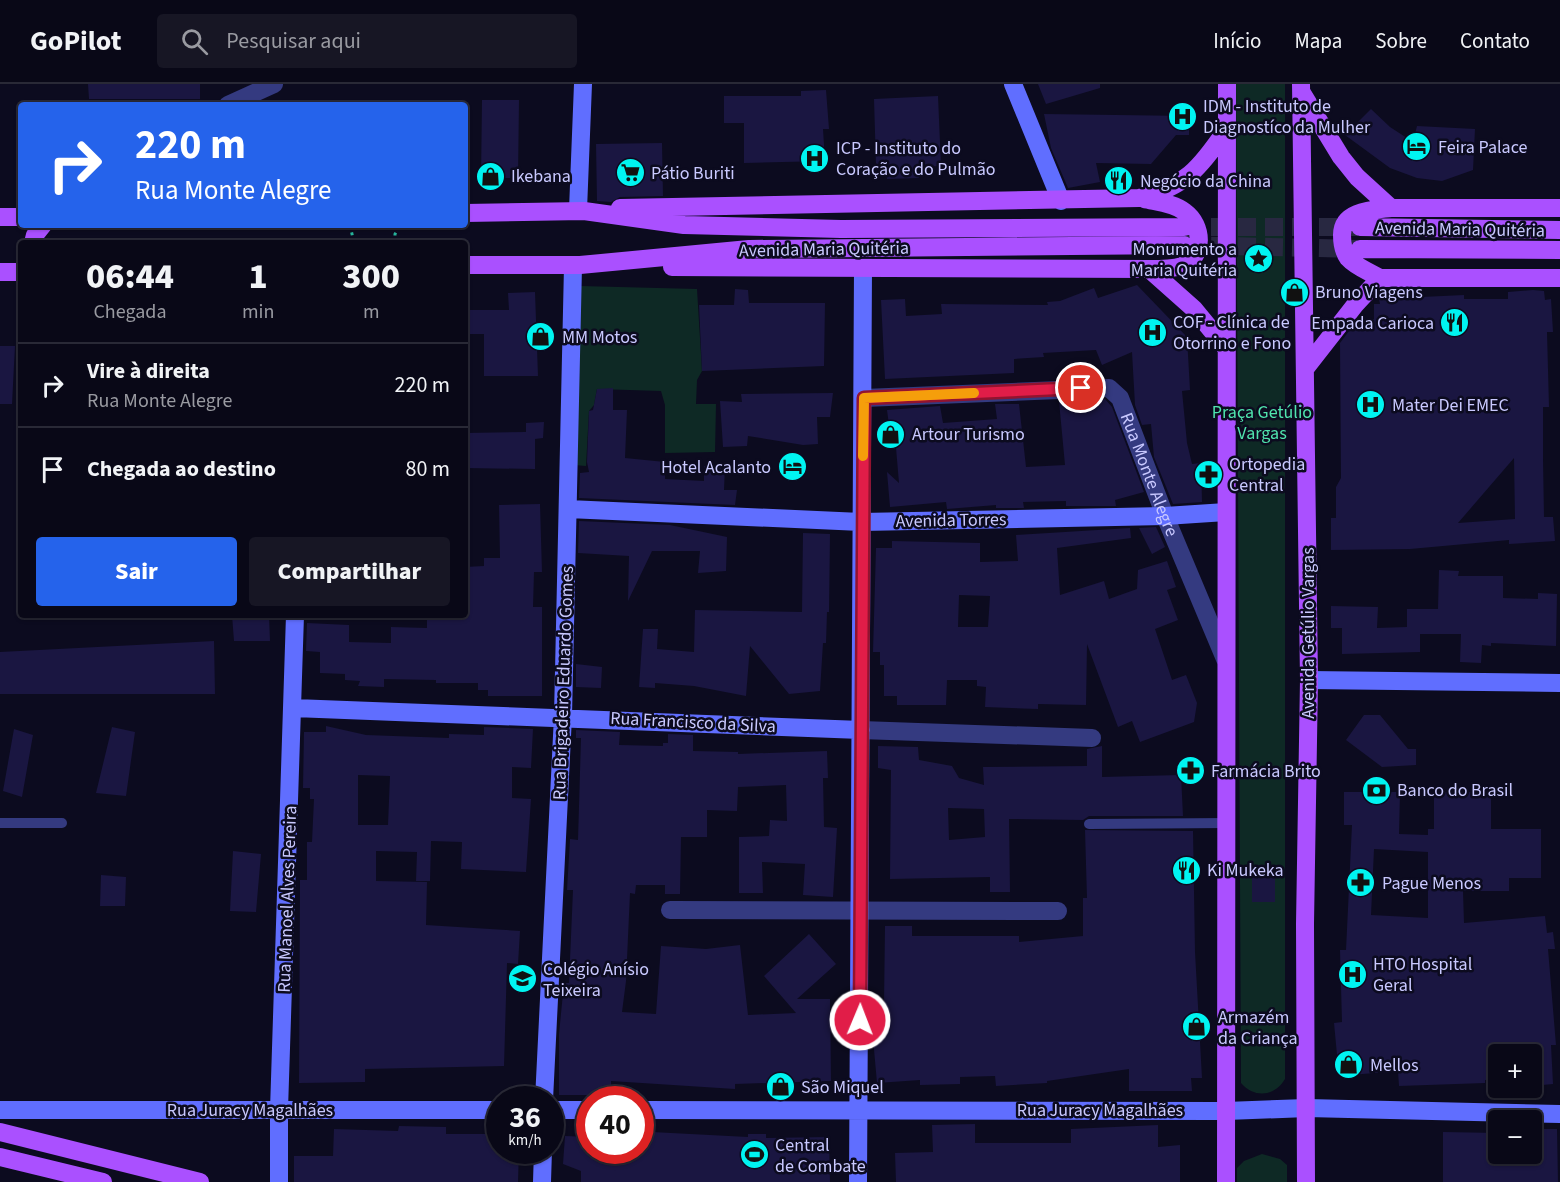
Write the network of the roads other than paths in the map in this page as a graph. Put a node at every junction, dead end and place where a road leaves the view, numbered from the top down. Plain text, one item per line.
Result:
1 (274, 84) edge
2 (583, 84) edge
3 (1013, 84) edge
4 (1227, 84) edge
5 (1301, 87) edge
6 (235, 102) edge
7 (1226, 130) junction
8 (1139, 198) junction
9 (1061, 201) junction
10 (1391, 208) junction
11 (1560, 208) edge
12 (581, 210) junction
13 (468, 213) edge
14 (0, 217) edge
15 (18, 217) edge
16 (1360, 227) tunnel mouth
17 (1560, 230) edge
18 (1360, 249) tunnel mouth
19 (1560, 250) edge
20 (468, 266) edge
21 (577, 266) junction
22 (863, 269) junction
23 (1149, 269) junction
24 (0, 272) edge
25 (18, 272) edge
26 (1380, 278) junction
27 (1560, 278) edge
28 (1226, 348) junction
29 (1305, 369) junction
30 (864, 398) junction
31 (568, 509) junction
32 (1226, 512) junction
33 (1165, 516) junction
34 (861, 522) junction
35 (295, 618) edge
36 (1226, 659) junction
37 (1309, 680) junction
38 (1560, 683) edge
39 (294, 708) junction
40 (562, 716) junction
41 (861, 730) junction
42 (1092, 738) dead end
43 (0, 823) edge
44 (63, 823) dead end
45 (1089, 824) dead end
46 (1228, 824) junction
47 (861, 909) junction
48 (670, 910) dead end
49 (1058, 911) dead end
50 (545, 1086) edge
51 (1307, 1107) junction
52 (859, 1109) junction
53 (0, 1110) edge
54 (279, 1110) junction
55 (486, 1110) edge
56 (654, 1110) edge
57 (1226, 1111) junction
58 (1560, 1114) edge
59 (0, 1132) edge
60 (0, 1157) edge
61 (543, 1164) edge
62 (103, 1182) edge
63 (200, 1182) edge
64 (279, 1182) edge
65 (542, 1182) edge
66 (858, 1182) edge
67 (1226, 1182) edge
68 (1306, 1182) edge

1 - 6 street
2 - 12 street
3 - 9 street
4 - 7 main road
5 - 10 main road
5 - 29 main road, Avenida Getúlio Vargas
7 - 8 main road
7 - 28 main road
8 - 9 main road
8 - 23 main road
9 - 12 main road
10 - 11 main road
10 - 26 main road
12 - 13 main road, Avenida Maria Quitéria
12 - 21 main road, Avenida Maria Quitéria
14 - 15 main road
16 - 17 main road, Avenida Maria Quitéria
18 - 19 main road, Avenida Maria Quitéria
20 - 21 main road, Avenida Maria Quitéria
21 - 22 main road
21 - 31 street, Rua Brigadeiro Eduardo Gomes
22 - 23 main road
22 - 30 street
23 - 28 main road
24 - 25 main road
26 - 27 main road
26 - 29 main road
28 - 32 main road
29 - 37 main road, Avenida Getúlio Vargas
30 - 33 street, Rua Monte Alegre
30 - 34 street
31 - 34 street, Avenida Torres
31 - 40 street, Rua Brigadeiro Eduardo Gomes
32 - 33 street, Avenida Torres
32 - 36 main road
33 - 34 street, Avenida Torres
33 - 36 street, Rua Monte Alegre
34 - 41 street
35 - 39 street, Rua Manoel Alves Pereira
36 - 46 main road
37 - 38 street
37 - 51 main road, Avenida Getúlio Vargas
39 - 40 street, Rua Francisco da Silva
39 - 54 street, Rua Manoel Alves Pereira
40 - 41 street, Rua Francisco da Silva
40 - 50 street, Rua Brigadeiro Eduardo Gomes
41 - 42 street, Rua Francisco da Silva
41 - 47 street
43 - 44 lane
45 - 46 lane
46 - 57 main road
47 - 48 street
47 - 49 street
47 - 52 street
51 - 57 street, Rua Juracy Magalhães
51 - 58 street, Rua Juracy Magalhães
51 - 68 main road, Avenida Getúlio Vargas
52 - 56 street, Rua Juracy Magalhães
52 - 57 street, Rua Juracy Magalhães
52 - 66 street
53 - 54 street, Rua Juracy Magalhães
54 - 55 street, Rua Juracy Magalhães
54 - 64 street, Rua Manoel Alves Pereira
57 - 67 main road
59 - 63 main road
60 - 62 main road
61 - 65 street

